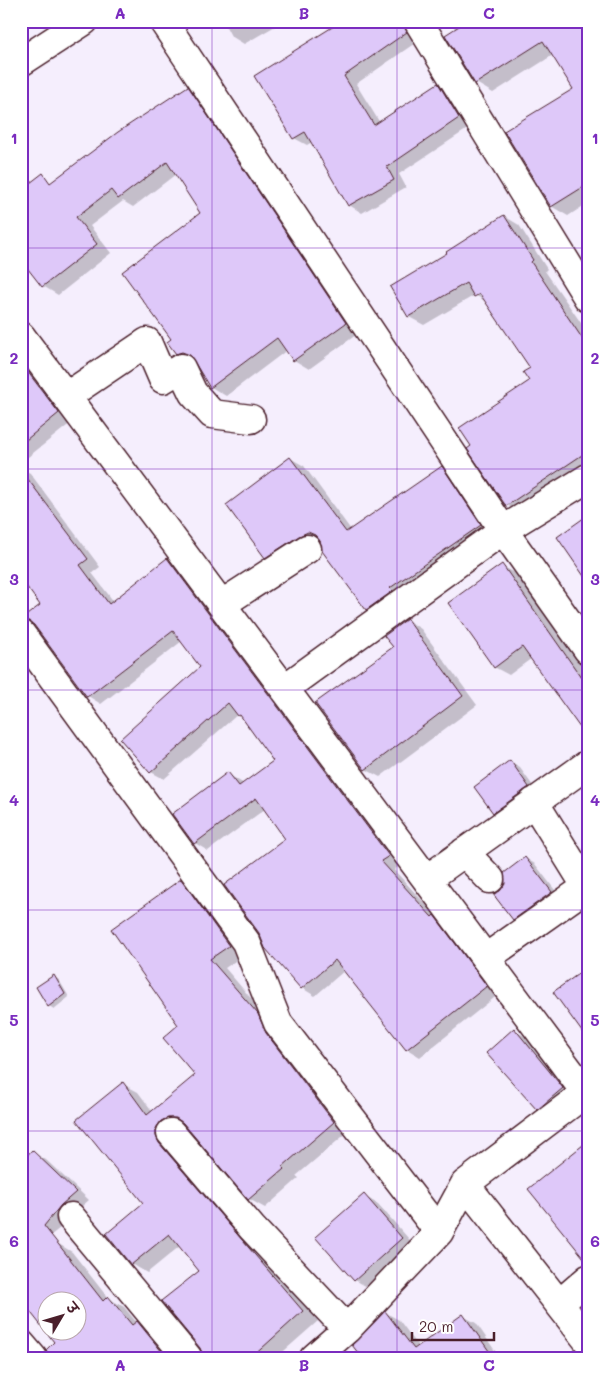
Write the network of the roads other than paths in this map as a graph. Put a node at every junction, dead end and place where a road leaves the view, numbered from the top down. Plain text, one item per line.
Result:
1 (84, 21) edge
2 (163, 21) edge
3 (418, 21) edge
4 (21, 62) edge
5 (588, 298) edge
6 (21, 336) edge
7 (67, 396) junction
8 (251, 418) dead end
9 (588, 478) edge
10 (503, 530) junction
11 (307, 548) dead end
12 (222, 604) junction
13 (21, 634) edge
14 (588, 650) edge
15 (286, 688) junction
16 (588, 764) edge
17 (534, 802) junction
18 (464, 852) junction
19 (427, 879) junction
20 (490, 879) dead end
21 (587, 887) edge
22 (486, 958) junction
23 (587, 1092) edge
24 (171, 1133) dead end
25 (465, 1184) junction
26 (71, 1217) dead end
27 (438, 1232) junction
28 (588, 1279) edge
29 (560, 1304) junction
30 (347, 1329) junction
31 (588, 1341) edge
32 (21, 1344) edge
33 (32, 1358) edge
34 (188, 1358) edge
35 (314, 1358) edge

1 - 4 street
2 - 10 street
3 - 5 street
6 - 7 street
7 - 8 street
7 - 12 street
9 - 10 street
10 - 14 street
10 - 15 street
11 - 12 street
12 - 15 street
13 - 27 street
15 - 19 street
16 - 17 street
17 - 18 street
17 - 21 street
18 - 19 street
18 - 20 street
19 - 22 street
21 - 22 street
22 - 23 street
23 - 25 street
24 - 30 street
25 - 27 street
25 - 29 street
26 - 34 street
27 - 30 street
28 - 29 street
29 - 31 street
30 - 35 street
32 - 33 street

